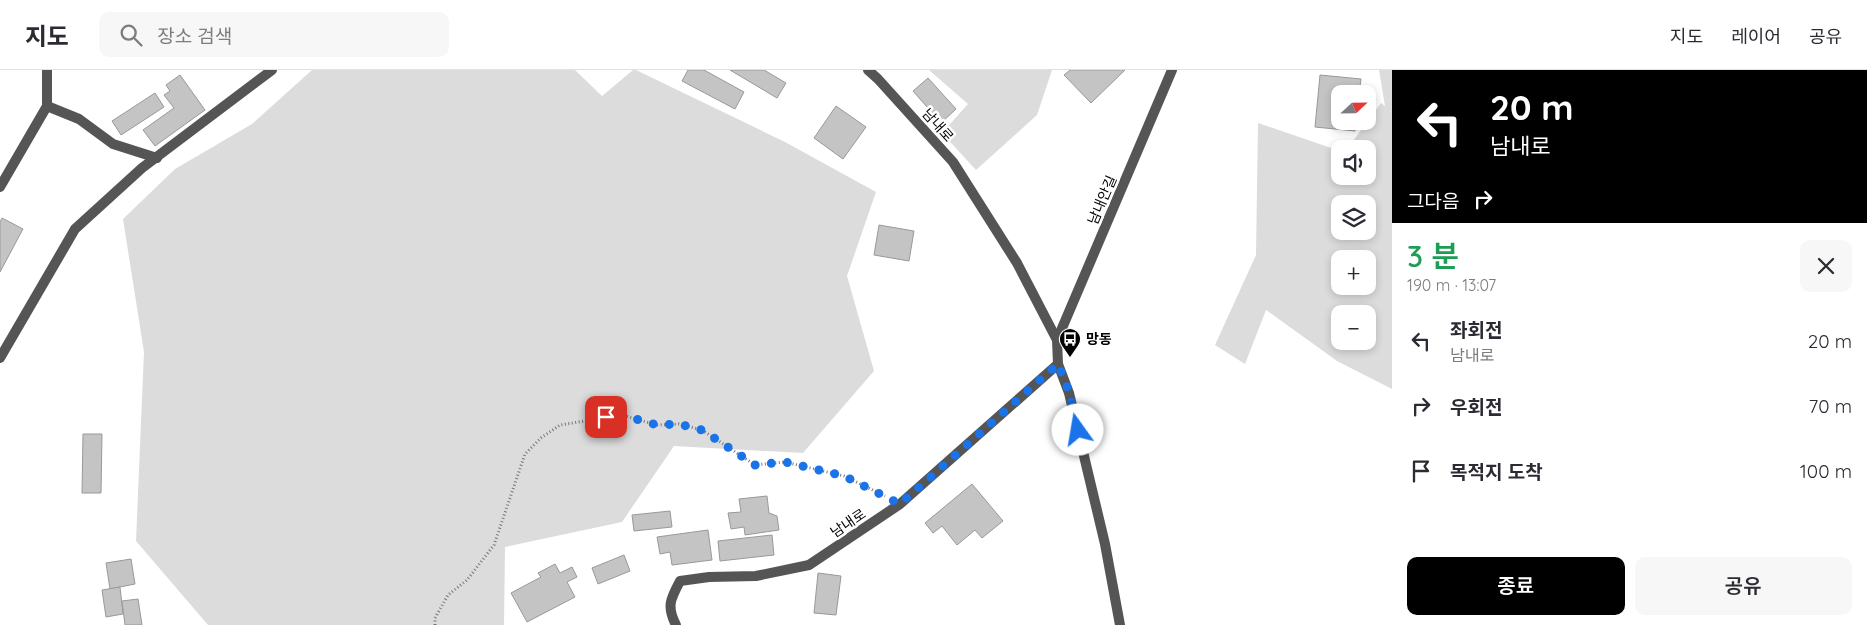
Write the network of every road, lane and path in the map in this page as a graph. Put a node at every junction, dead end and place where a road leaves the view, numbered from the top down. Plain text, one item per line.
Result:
1 (48, 70) edge
2 (272, 70) edge
3 (868, 70) edge
4 (1172, 70) edge
5 (47, 106) junction
6 (156, 158) junction
7 (0, 188) edge
8 (1057, 340) junction
9 (0, 358) edge
10 (1058, 364) junction
11 (900, 504) junction
12 (435, 625) edge
13 (676, 625) edge
14 (1120, 625) edge

1 - 5 street
2 - 6 street
3 - 8 street, 남내로
4 - 8 street, 남내안길
5 - 6 street
5 - 7 street
6 - 9 street
8 - 10 street, 남내로
10 - 11 street, 남내로
10 - 14 street, 남내로
11 - 12 path
11 - 13 street, 남내로

